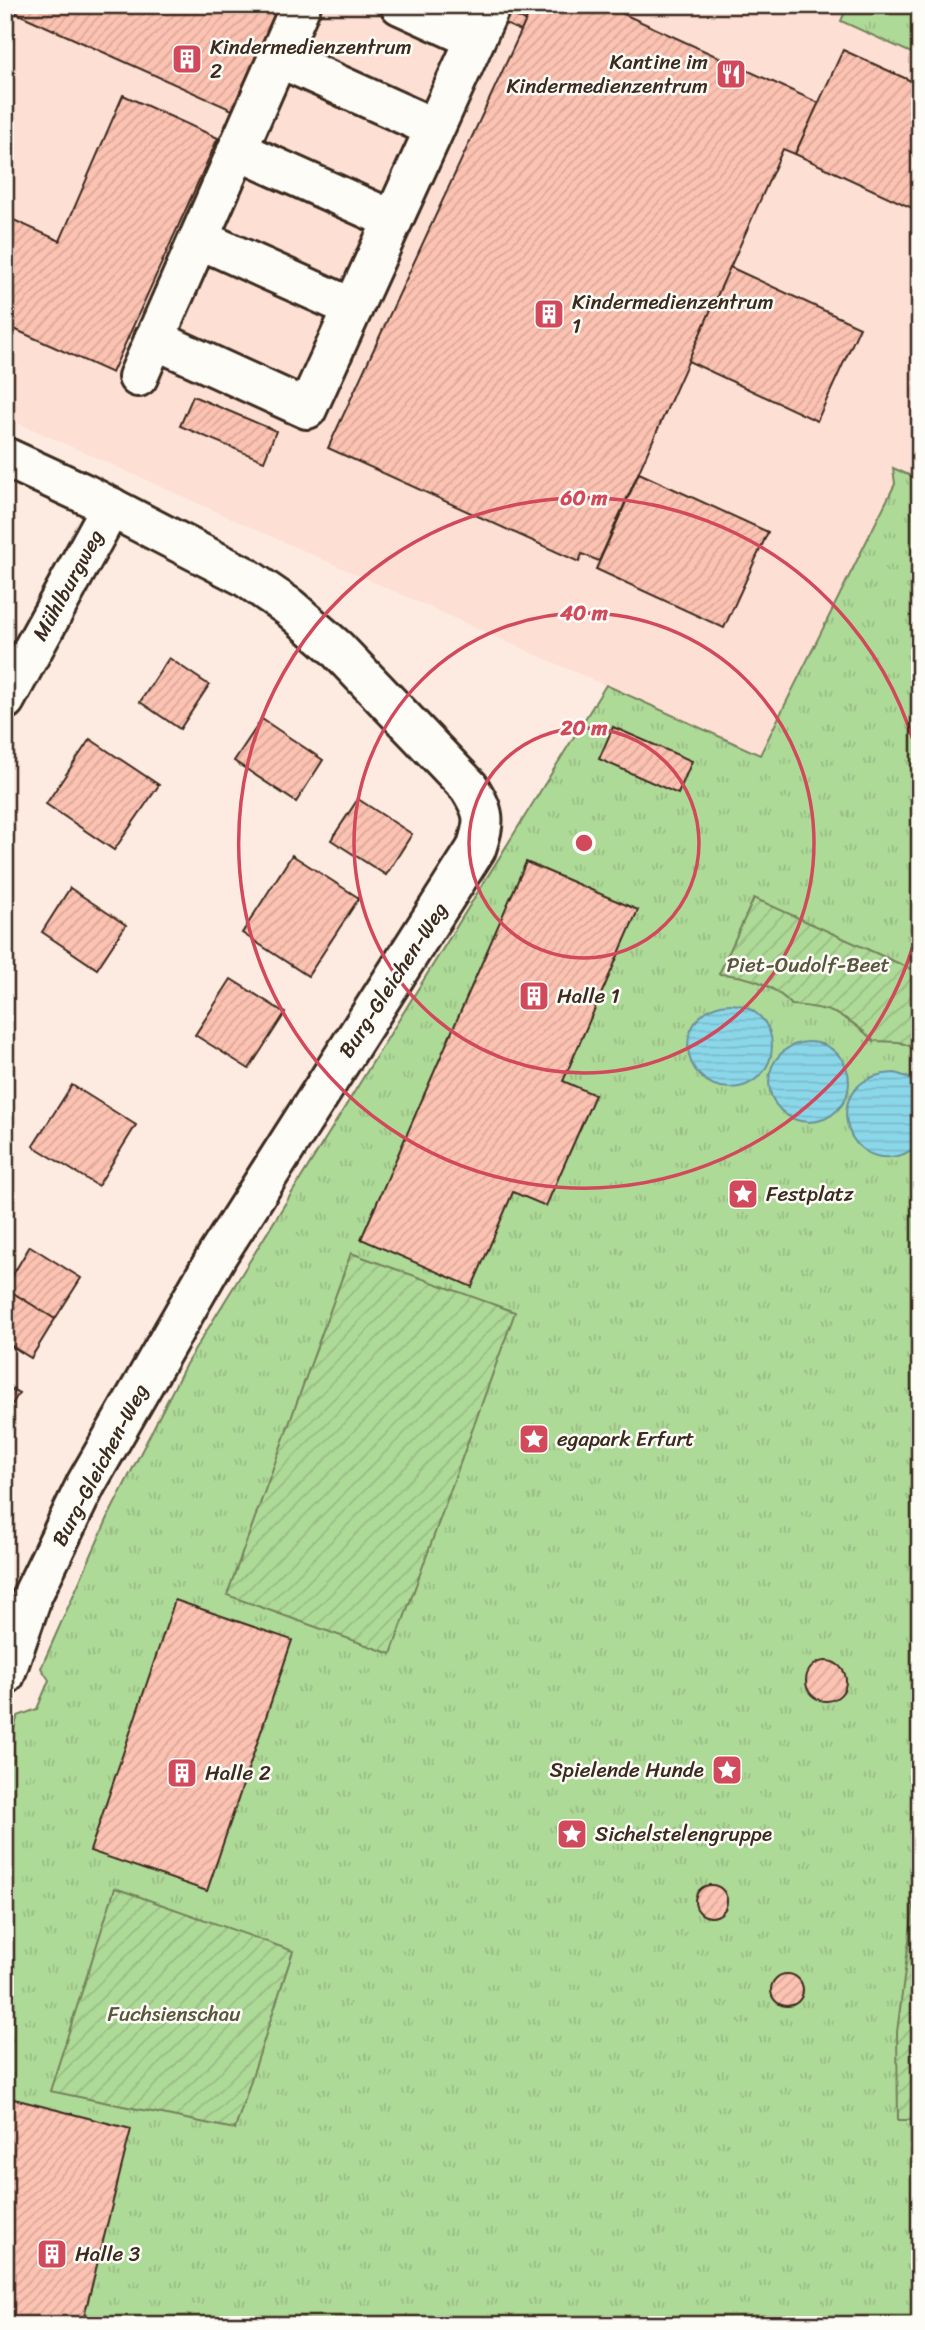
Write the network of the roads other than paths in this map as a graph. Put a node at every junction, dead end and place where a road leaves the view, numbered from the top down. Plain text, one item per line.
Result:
1 (301, 5) edge
2 (400, 5) edge
3 (483, 22) edge
4 (277, 57) junction
5 (434, 128) junction
6 (237, 150) junction
7 (393, 220) junction
8 (199, 239) junction
9 (353, 308) junction
10 (154, 340) junction
11 (138, 377) dead end
12 (5, 457) edge
13 (111, 507) junction
14 (5, 700) edge
15 (5, 1675) edge

1 - 4 street
2 - 3 street
3 - 5 street
4 - 5 street
4 - 6 street
5 - 7 street
6 - 7 street
6 - 8 street
7 - 9 street
8 - 9 street
8 - 10 street
9 - 10 street
10 - 11 street
12 - 13 street, Burg-Gleichen-Weg
13 - 14 street, Mühlburgweg
13 - 15 street, Burg-Gleichen-Weg

